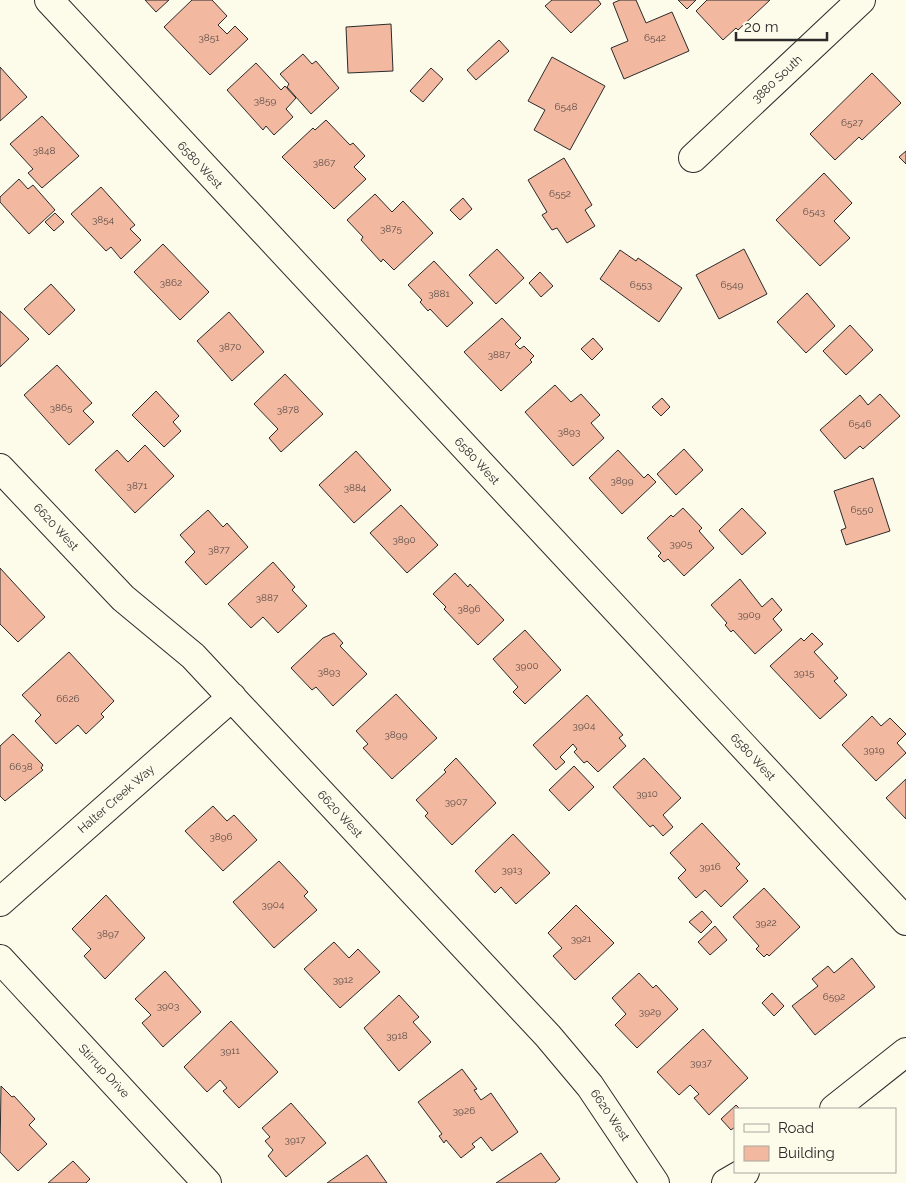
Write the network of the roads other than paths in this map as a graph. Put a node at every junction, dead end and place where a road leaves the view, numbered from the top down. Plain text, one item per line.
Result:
1 (49, 0) edge
2 (861, 0) edge
3 (693, 158) dead end
4 (0, 468) edge
5 (232, 697) junction
6 (0, 902) edge
7 (906, 921) edge
8 (0, 959) edge
9 (906, 1052) edge
10 (839, 1106) edge
11 (743, 1173) edge
12 (207, 1183) edge
13 (654, 1183) edge
14 (726, 1183) edge

1 - 7 street, 6580 West
2 - 3 street, 3880 South
4 - 5 street, 6620 West
5 - 6 street, Halter Creek Way
5 - 13 street, 6620 West
8 - 12 street, Stirrup Drive
9 - 10 street
11 - 14 street

